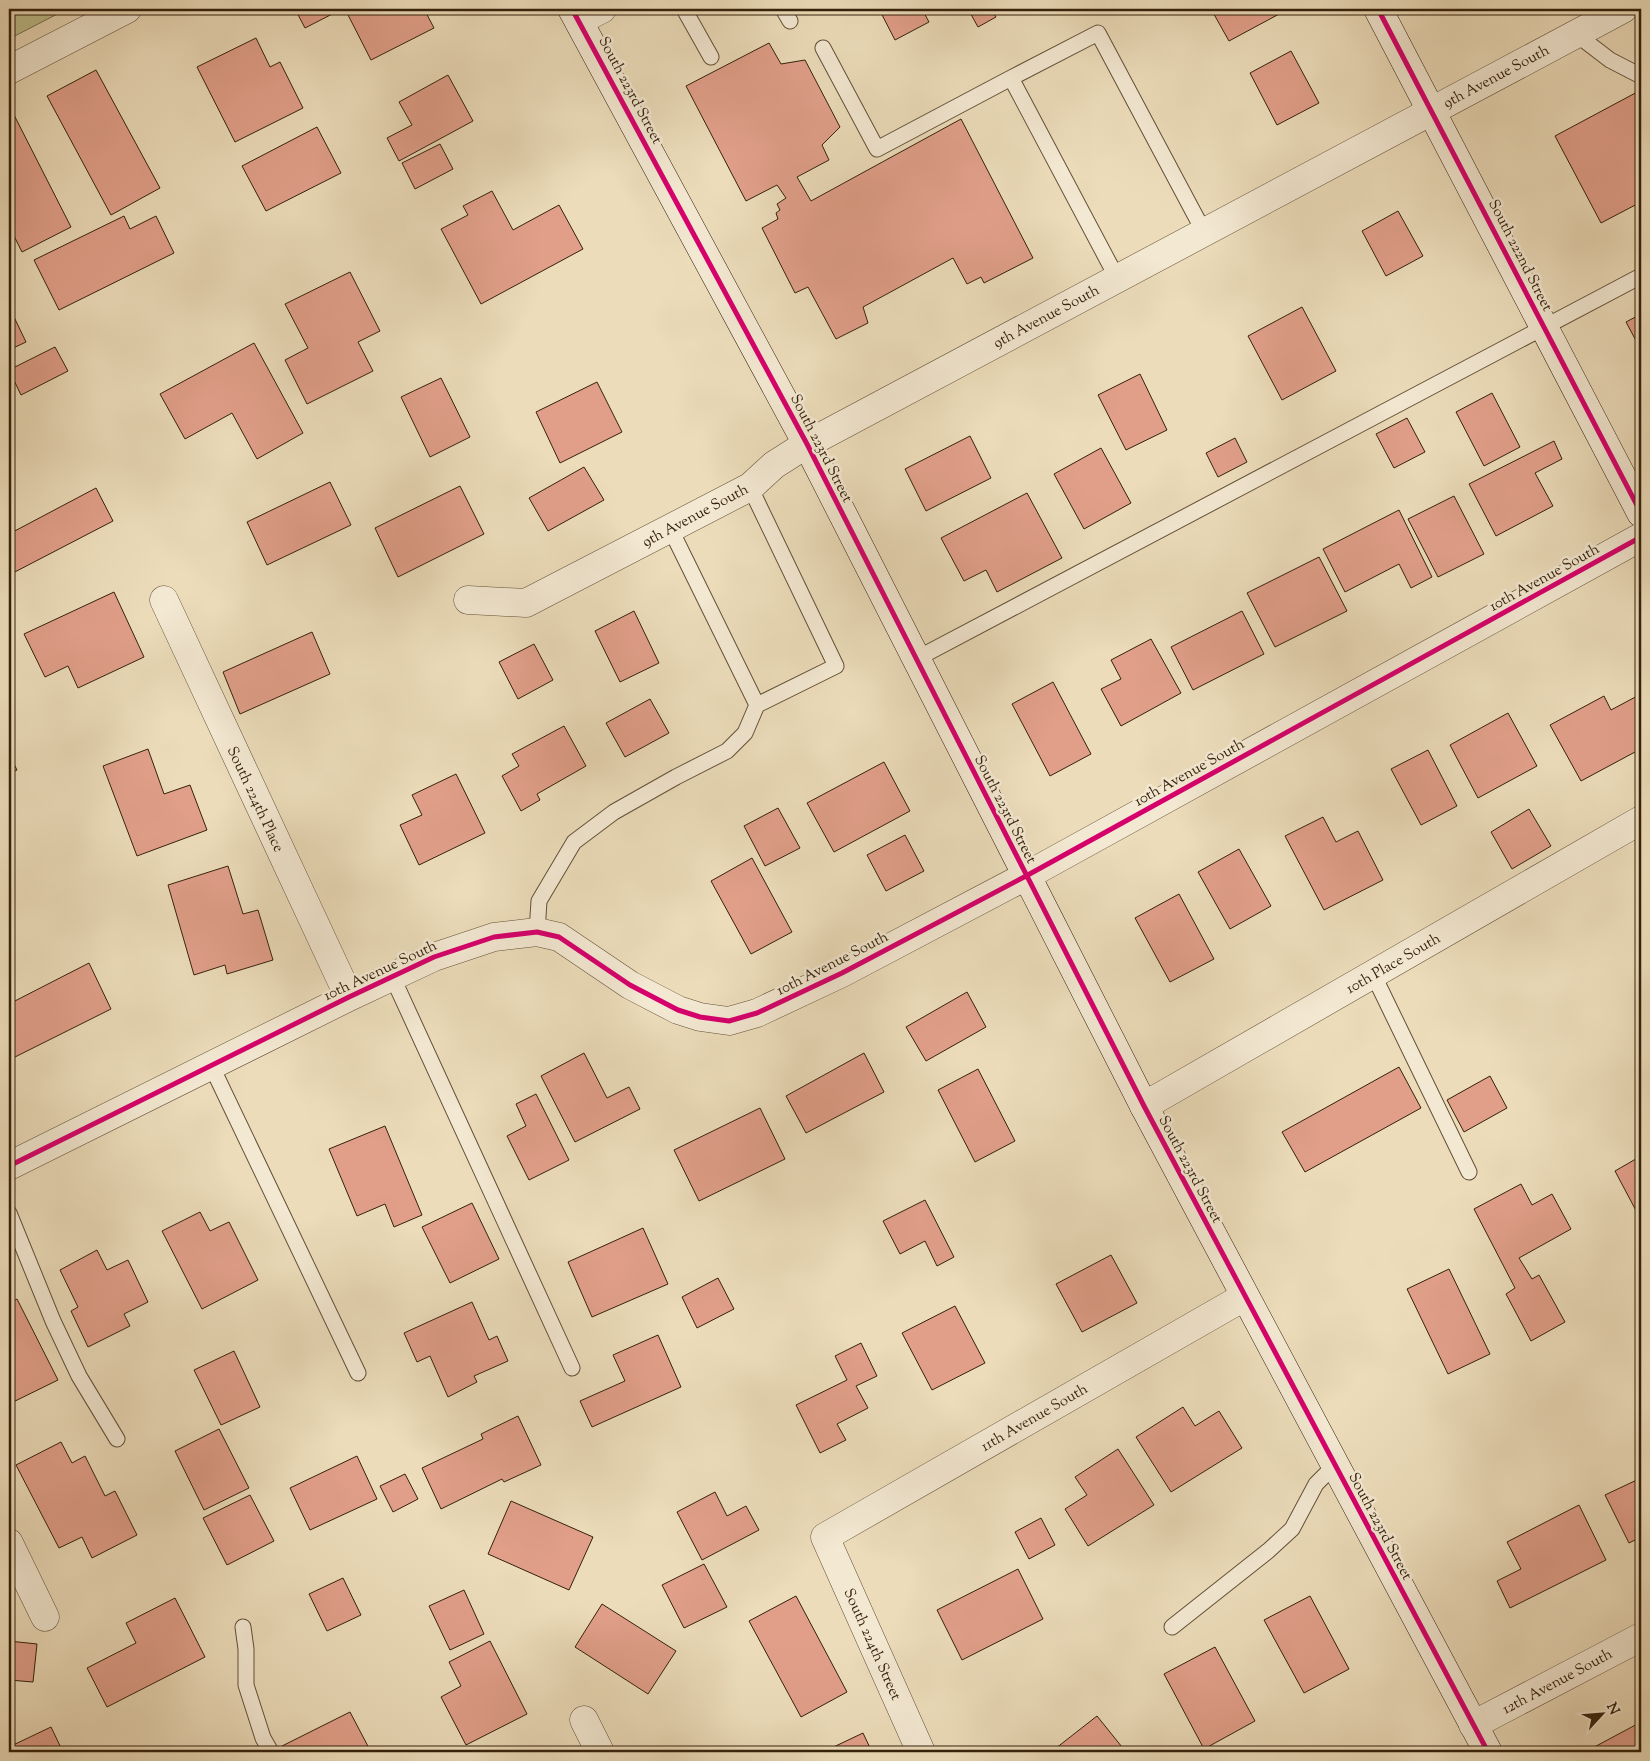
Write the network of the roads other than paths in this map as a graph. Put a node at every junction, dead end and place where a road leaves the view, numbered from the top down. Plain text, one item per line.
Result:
1 (128, 9) edge
2 (684, 9) edge
3 (1378, 9) edge
4 (1622, 9) edge
5 (585, 13) edge
6 (1576, 34) junction
7 (823, 48) dead end
8 (711, 57) dead end
9 (9, 70) edge
10 (1641, 76) edge
11 (1011, 78) junction
12 (1432, 110) junction
13 (1204, 232) junction
14 (1641, 276) edge
15 (1117, 278) junction
16 (1545, 328) junction
17 (807, 444) junction
18 (750, 487) junction
19 (1641, 513) edge
20 (670, 528) junction
21 (1641, 537) edge
22 (164, 600) dead end
23 (468, 600) dead end
24 (916, 659) junction
25 (758, 705) junction
26 (1641, 820) edge
27 (1026, 876) junction
28 (537, 932) junction
29 (1373, 974) junction
30 (392, 976) junction
31 (348, 997) junction
32 (211, 1065) junction
33 (1144, 1106) junction
34 (9, 1166) edge
35 (1469, 1172) dead end
36 (9, 1213) edge
37 (1244, 1297) junction
38 (572, 1368) dead end
39 (358, 1374) dead end
40 (117, 1439) dead end
41 (1334, 1466) junction
42 (825, 1537) joint
43 (9, 1543) edge
44 (45, 1617) dead end
45 (243, 1627) dead end
46 (1172, 1627) dead end
47 (1641, 1637) edge
48 (584, 1720) dead end
49 (1473, 1725) junction
50 (270, 1752) edge
51 (600, 1752) edge
52 (921, 1752) edge
53 (1488, 1752) edge

1 - 9 street
2 - 8 lane
3 - 12 street, South 222nd Street
4 - 6 street, 9th Avenue South
5 - 17 street, South 223rd Street
6 - 10 lane
6 - 12 street, 9th Avenue South
7 - 11 lane
11 - 13 lane
11 - 15 lane
12 - 13 street, 9th Avenue South
12 - 16 street, South 222nd Street
13 - 15 street, 9th Avenue South
14 - 16 lane
15 - 17 street, 9th Avenue South
16 - 19 street, South 222nd Street
16 - 24 lane
17 - 18 street, 9th Avenue South
17 - 24 street, South 223rd Street
18 - 20 street, 9th Avenue South
18 - 25 lane
20 - 23 street, 9th Avenue South
20 - 25 lane
21 - 27 street, 10th Avenue South
22 - 31 street, South 224th Place
24 - 27 street, South 223rd Street
25 - 28 lane
26 - 29 street, 10th Place South
27 - 28 street, 10th Avenue South
27 - 33 street, South 223rd Street
28 - 30 street, 10th Avenue South
29 - 33 street, 10th Place South
29 - 35 lane
30 - 31 street, 10th Avenue South
30 - 38 lane
31 - 32 street, 10th Avenue South
32 - 34 street, 10th Avenue South
32 - 39 lane
33 - 37 street, South 223rd Street
36 - 40 lane
37 - 41 street, South 223rd Street
37 - 42 street, 11th Avenue South
41 - 46 lane
41 - 49 street, South 223rd Street
42 - 52 street, South 224th Street
43 - 44 street
45 - 50 lane
47 - 49 street, 12th Avenue South
48 - 51 street
49 - 53 street, South 223rd Street

